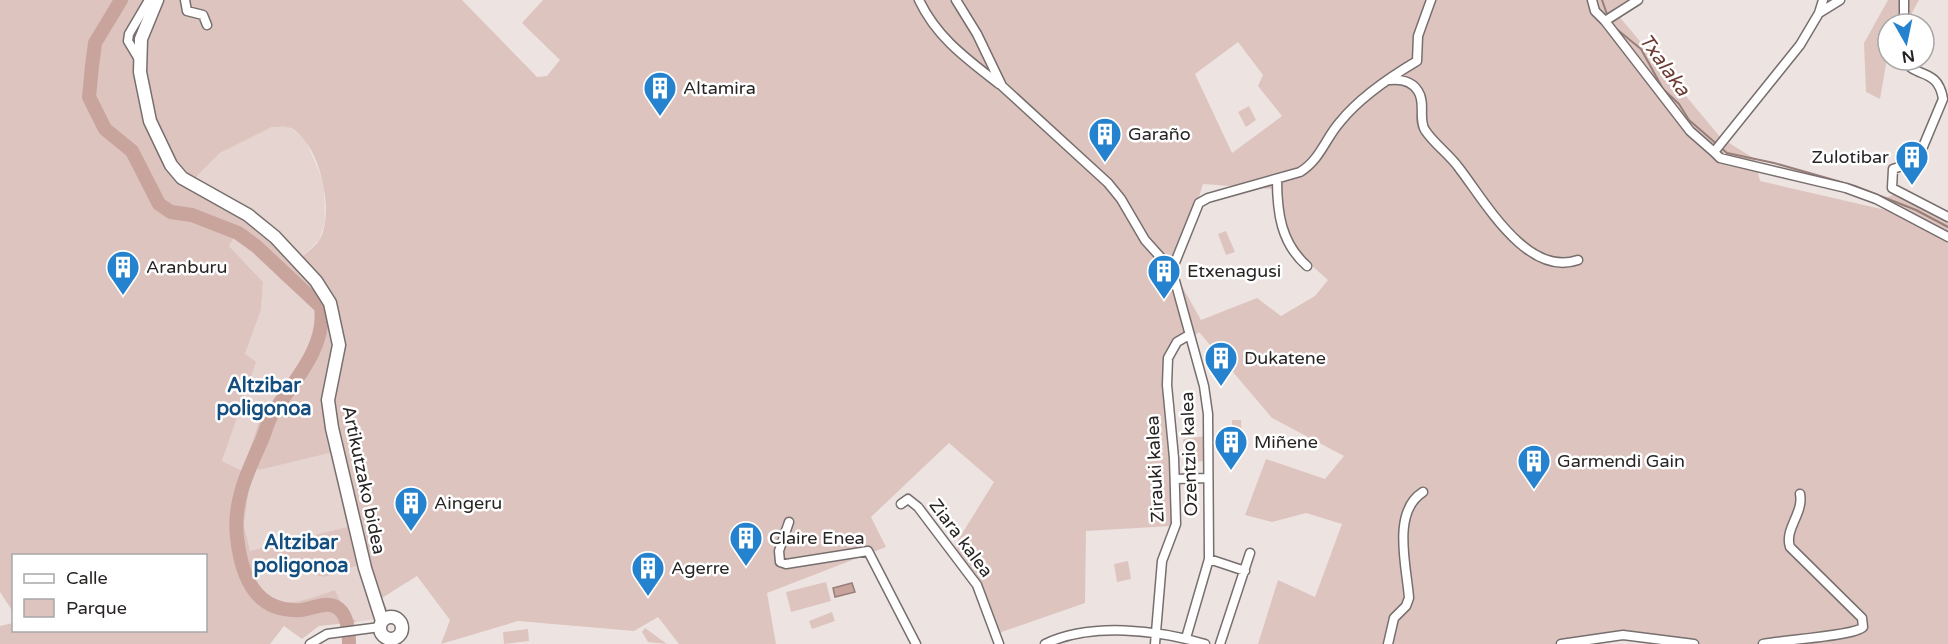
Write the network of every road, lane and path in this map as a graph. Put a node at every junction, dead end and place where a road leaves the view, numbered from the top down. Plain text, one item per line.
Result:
1 (149, 0) edge
2 (157, 0) edge
3 (185, 0) edge
4 (919, 0) edge
5 (956, 0) edge
6 (1431, 0) edge
7 (1592, 0) edge
8 (1638, 0) edge
9 (1823, 0) edge
10 (1840, 0) edge
11 (1819, 13) junction
12 (1609, 19) junction
13 (207, 25) dead end
14 (140, 61) junction
15 (1922, 72) edge
16 (1389, 80) junction
17 (1002, 86) junction
18 (1717, 148) junction
19 (1277, 179) junction
20 (1948, 217) edge
21 (1948, 237) edge
22 (1578, 260) dead end
23 (1307, 266) dead end
24 (1172, 270) junction
25 (1190, 335) junction
26 (1208, 478) junction
27 (1176, 479) junction
28 (1423, 492) dead end
29 (1800, 494) dead end
30 (901, 504) dead end
31 (789, 522) dead end
32 (1250, 554) dead end
33 (1209, 559) junction
34 (1245, 571) junction
35 (383, 632) edge
36 (1156, 633) junction
37 (1186, 638) junction
38 (310, 644) edge
39 (916, 644) edge
40 (999, 644) edge
41 (1045, 644) edge
42 (1155, 644) edge
43 (1204, 644) edge
44 (1220, 644) edge
45 (1388, 644) edge
46 (1561, 644) edge
47 (1694, 644) edge
48 (1763, 644) edge

1 - 14 street
2 - 14 street, Artikutzako bidea
3 - 13 street
4 - 17 street
5 - 17 street
6 - 16 street
7 - 12 street
8 - 12 street
9 - 11 street
10 - 11 street
11 - 18 street
12 - 18 street
14 - 35 street, Artikutzako bidea
15 - 20 street
16 - 19 street
16 - 22 street
17 - 24 street
18 - 21 street
19 - 23 street
19 - 24 street
24 - 25 street, Ozentzio kalea
25 - 26 street, Ozentzio kalea
25 - 27 street, Zirauki kalea
26 - 27 street
26 - 33 street, Ozentzio kalea
27 - 36 street, Zirauki kalea
28 - 45 street
29 - 48 street
30 - 40 street, Ziara kalea
31 - 39 street
32 - 34 street
33 - 34 street
33 - 37 street, Ozentzio kalea
34 - 44 street
35 - 38 street
36 - 37 street
36 - 41 street
36 - 42 street, Zirauki kalea
37 - 43 street
46 - 47 street

